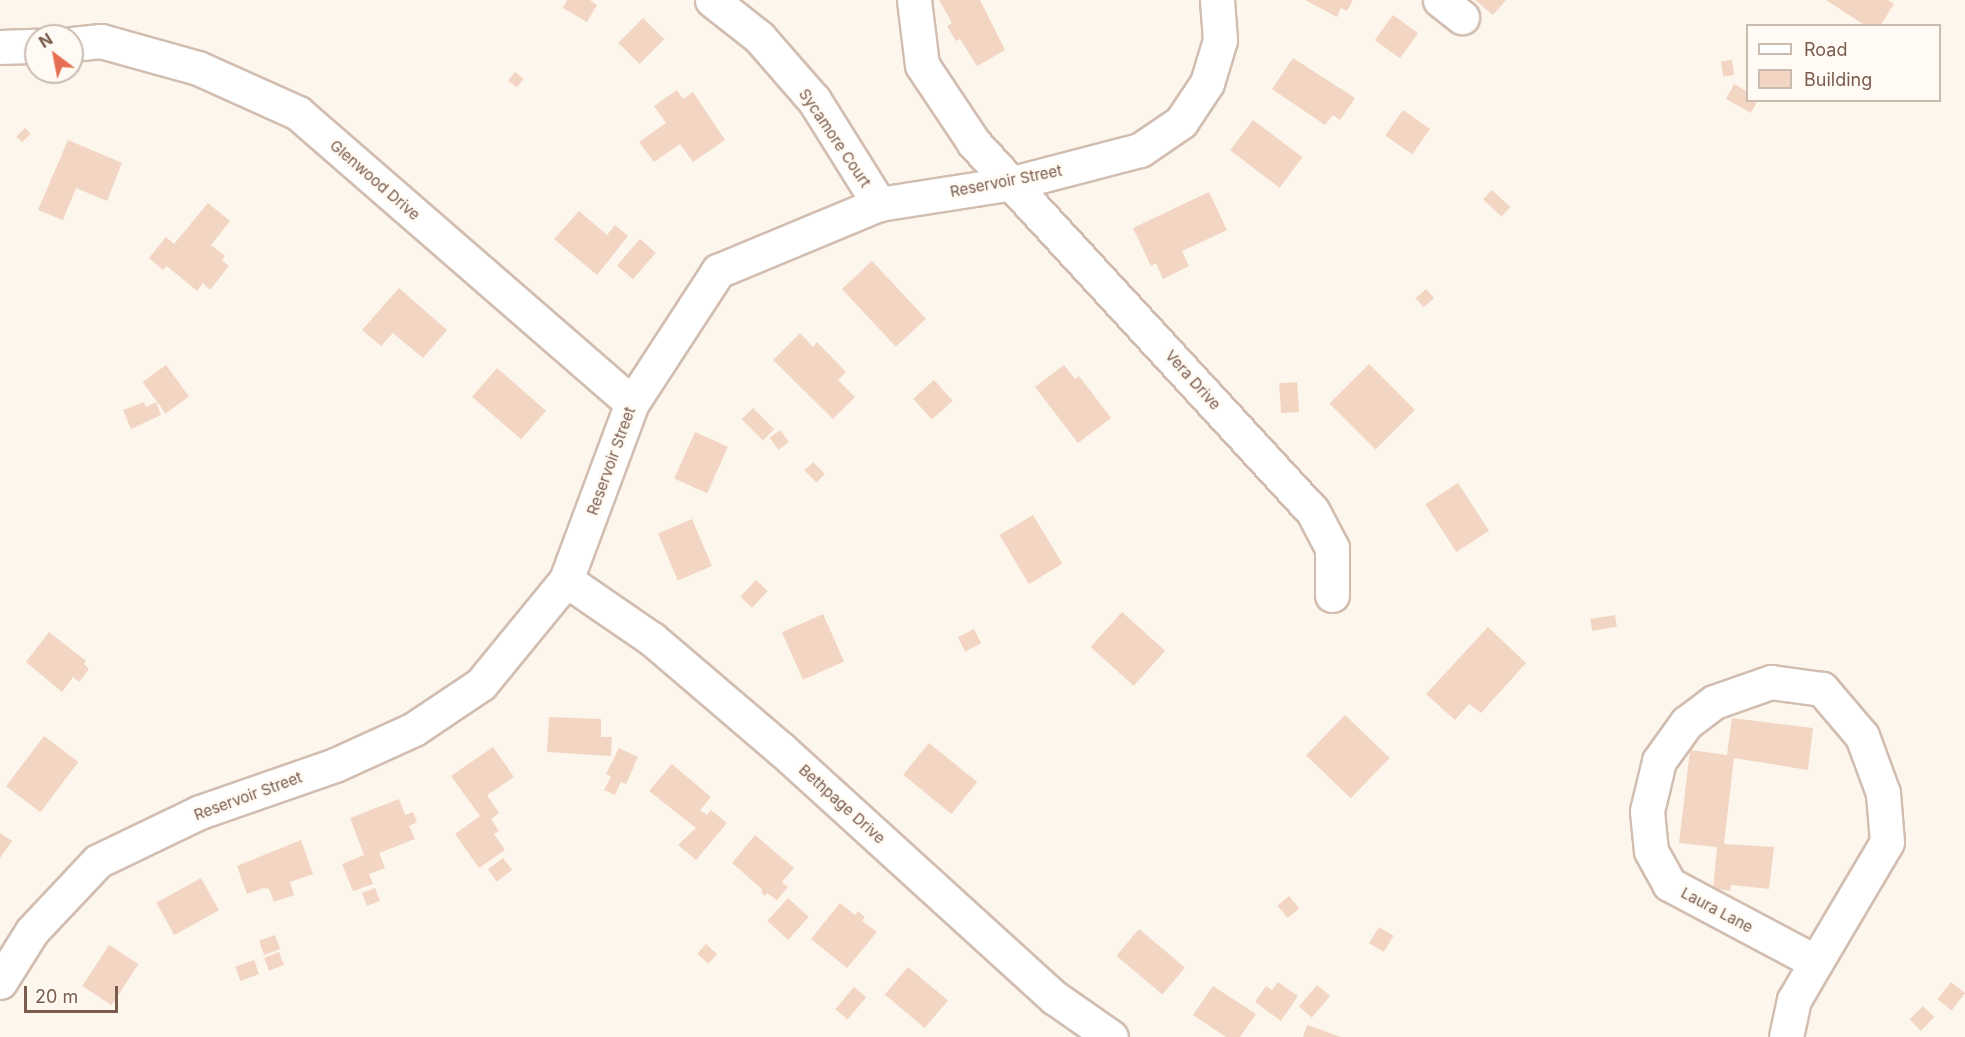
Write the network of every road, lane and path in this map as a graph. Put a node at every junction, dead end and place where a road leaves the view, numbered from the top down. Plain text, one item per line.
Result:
1 (712, 0) edge
2 (914, 0) edge
3 (1217, 0) edge
4 (84, 43) edge
5 (24, 46) edge
6 (0, 47) edge
7 (1013, 183) junction
8 (879, 204) junction
9 (632, 404) junction
10 (566, 580) junction
11 (1332, 595) dead end
12 (1816, 962) junction
13 (0, 982) edge
14 (1111, 1037) edge
15 (1786, 1037) edge

1 - 8 street, Sycamore Court
2 - 7 street, Vera Drive
3 - 7 street, Reservoir Street
4 - 9 street, Glenwood Drive
5 - 6 street
7 - 8 street, Reservoir Street
7 - 11 street, Vera Drive
8 - 9 street, Reservoir Street
9 - 10 street, Reservoir Street
10 - 13 street, Reservoir Street
10 - 14 street, Bethpage Drive
12 - 12 street, Laura Lane
12 - 15 street, Laura Lane

